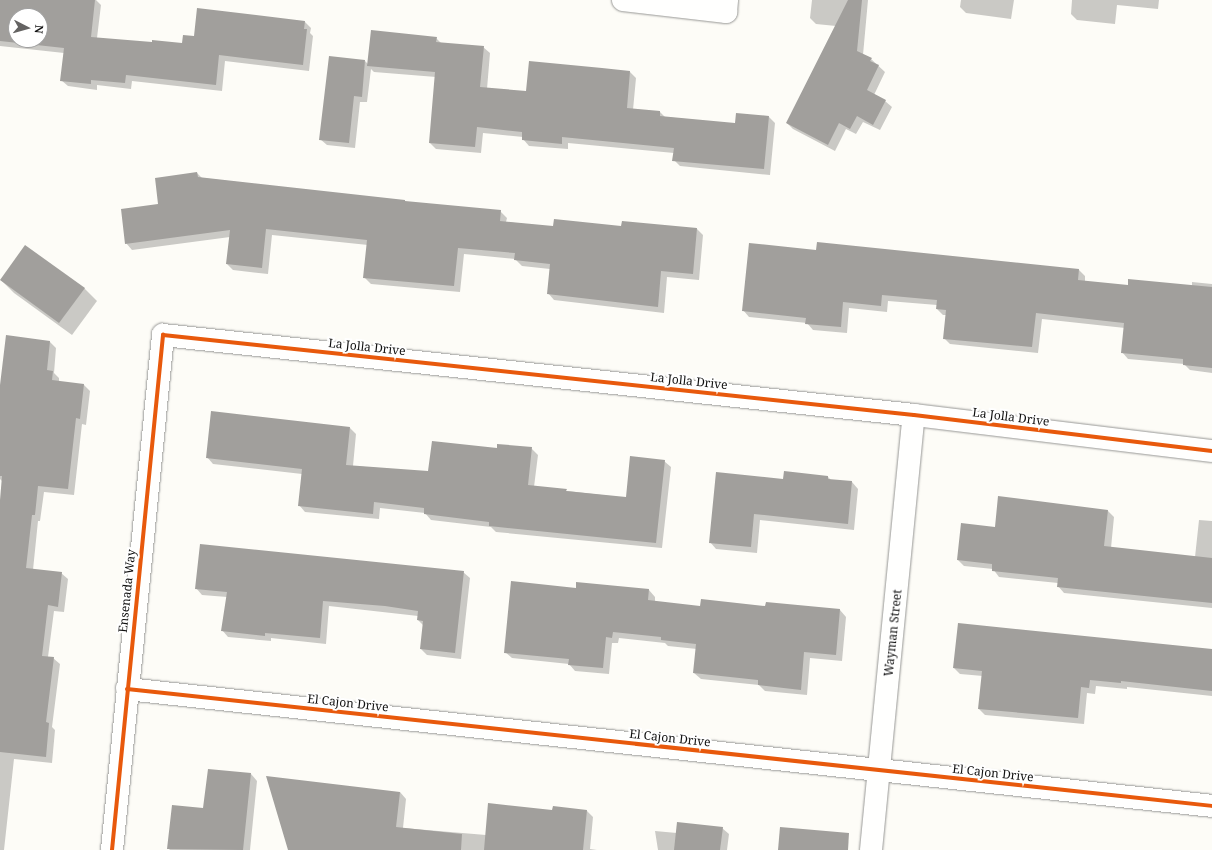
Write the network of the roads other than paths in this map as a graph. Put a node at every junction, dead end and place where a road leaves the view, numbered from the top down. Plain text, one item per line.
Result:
1 (623, 0) edge
2 (726, 6) edge
3 (164, 335) joint
4 (914, 415) junction
5 (1212, 451) edge
6 (127, 689) junction
7 (879, 770) junction
8 (1212, 806) edge
9 (112, 850) edge
10 (872, 850) edge

1 - 2 street
3 - 4 street, La Jolla Drive
3 - 6 street, Ensenada Way
4 - 5 street, La Jolla Drive
4 - 7 street, Wayman Street
6 - 7 street, El Cajon Drive
6 - 9 street, Ensenada Way
7 - 8 street, El Cajon Drive
7 - 10 street, Wayman Street

